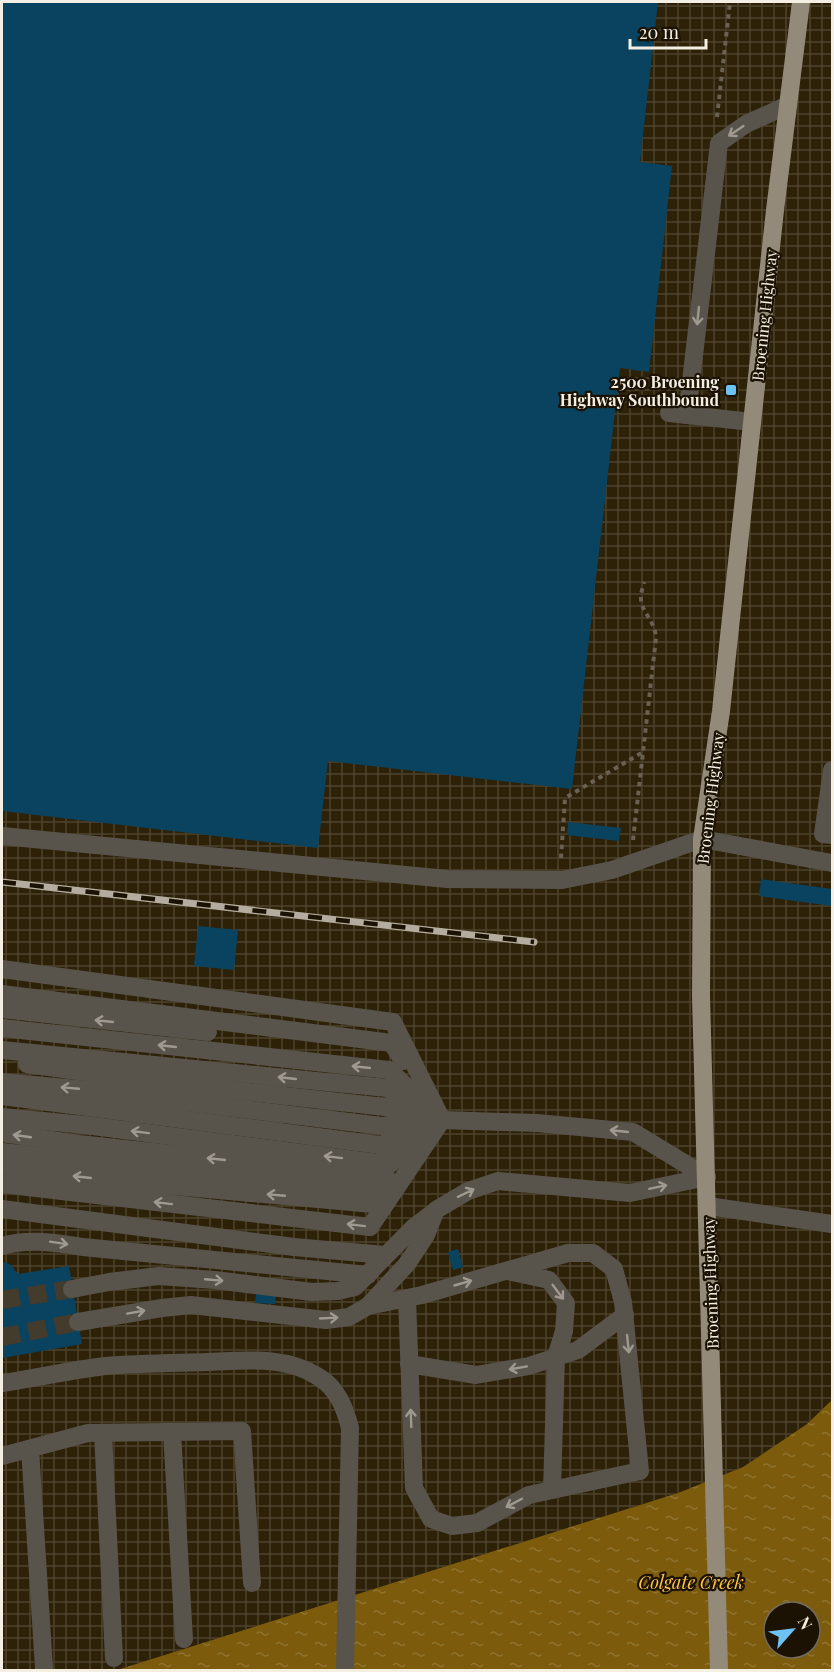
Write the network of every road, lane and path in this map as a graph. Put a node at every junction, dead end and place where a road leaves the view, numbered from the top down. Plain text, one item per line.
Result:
1 (801, 2) edge
2 (788, 105) junction
3 (752, 422) junction
4 (644, 582) dead end
5 (643, 752) junction
6 (832, 770) edge
7 (828, 834) edge
8 (2, 836) edge
9 (702, 839) junction
10 (632, 863) junction
11 (832, 863) edge
12 (560, 880) junction
13 (2, 969) edge
14 (2, 981) edge
15 (2, 994) edge
16 (2, 1009) edge
17 (2, 1028) edge
18 (2, 1050) edge
19 (2, 1061) edge
20 (2, 1082) edge
21 (2, 1096) edge
22 (2, 1117) edge
23 (442, 1120) junction
24 (2, 1133) edge
25 (2, 1152) edge
26 (2, 1166) edge
27 (707, 1177) junction
28 (2, 1184) edge
29 (708, 1206) junction
30 (2, 1209) edge
31 (436, 1210) junction
32 (832, 1224) edge
33 (2, 1246) edge
34 (385, 1255) junction
35 (507, 1271) junction
36 (368, 1275) junction
37 (72, 1289) tunnel mouth
38 (407, 1298) junction
39 (368, 1306) junction
40 (625, 1315) junction
41 (78, 1322) tunnel mouth
42 (556, 1357) junction
43 (409, 1364) junction
44 (2, 1383) edge
45 (172, 1432) junction
46 (103, 1433) junction
47 (30, 1449) junction
48 (2, 1456) edge
49 (552, 1490) junction
50 (252, 1583) dead end
51 (184, 1639) dead end
52 (114, 1658) dead end
53 (44, 1668) dead end
54 (345, 1671) edge
55 (719, 1671) edge

1 - 2 main road, Broening Highway
2 - 3 main road, Broening Highway
2 -> 3 lane
3 - 9 main road, Broening Highway
4 - 5 path
5 - 10 path
5 - 12 path
6 - 7 lane
8 - 12 lane
9 - 10 lane
9 - 11 lane
9 - 27 main road, Broening Highway
10 - 12 lane
13 - 23 lane
14 - 23 lane
15 - 23 lane
23 -> 16 lane
23 -> 17 lane
23 -> 18 lane
19 - 23 lane
23 -> 20 lane
21 - 23 lane
23 -> 22 lane
23 -> 24 lane
23 - 25 lane
23 -> 26 lane
27 -> 23 lane
23 -> 28 lane
27 - 29 main road, Broening Highway
31 -> 27 lane
29 - 32 lane
29 - 55 main road, Broening Highway
30 - 34 lane
31 - 34 lane
31 - 39 lane
33 -> 36 lane
34 - 36 lane
38 -> 35 lane
35 - 40 lane
35 -> 42 lane
37 -> 36 lane
38 - 39 lane
38 - 43 lane
41 -> 39 lane
40 - 42 lane
40 -> 49 lane
42 -> 43 lane
42 - 49 lane
49 -> 43 lane
44 - 54 lane
45 - 46 lane
45 - 50 lane
45 - 51 lane
46 - 47 lane
46 - 52 lane
47 - 48 lane
47 - 53 lane

